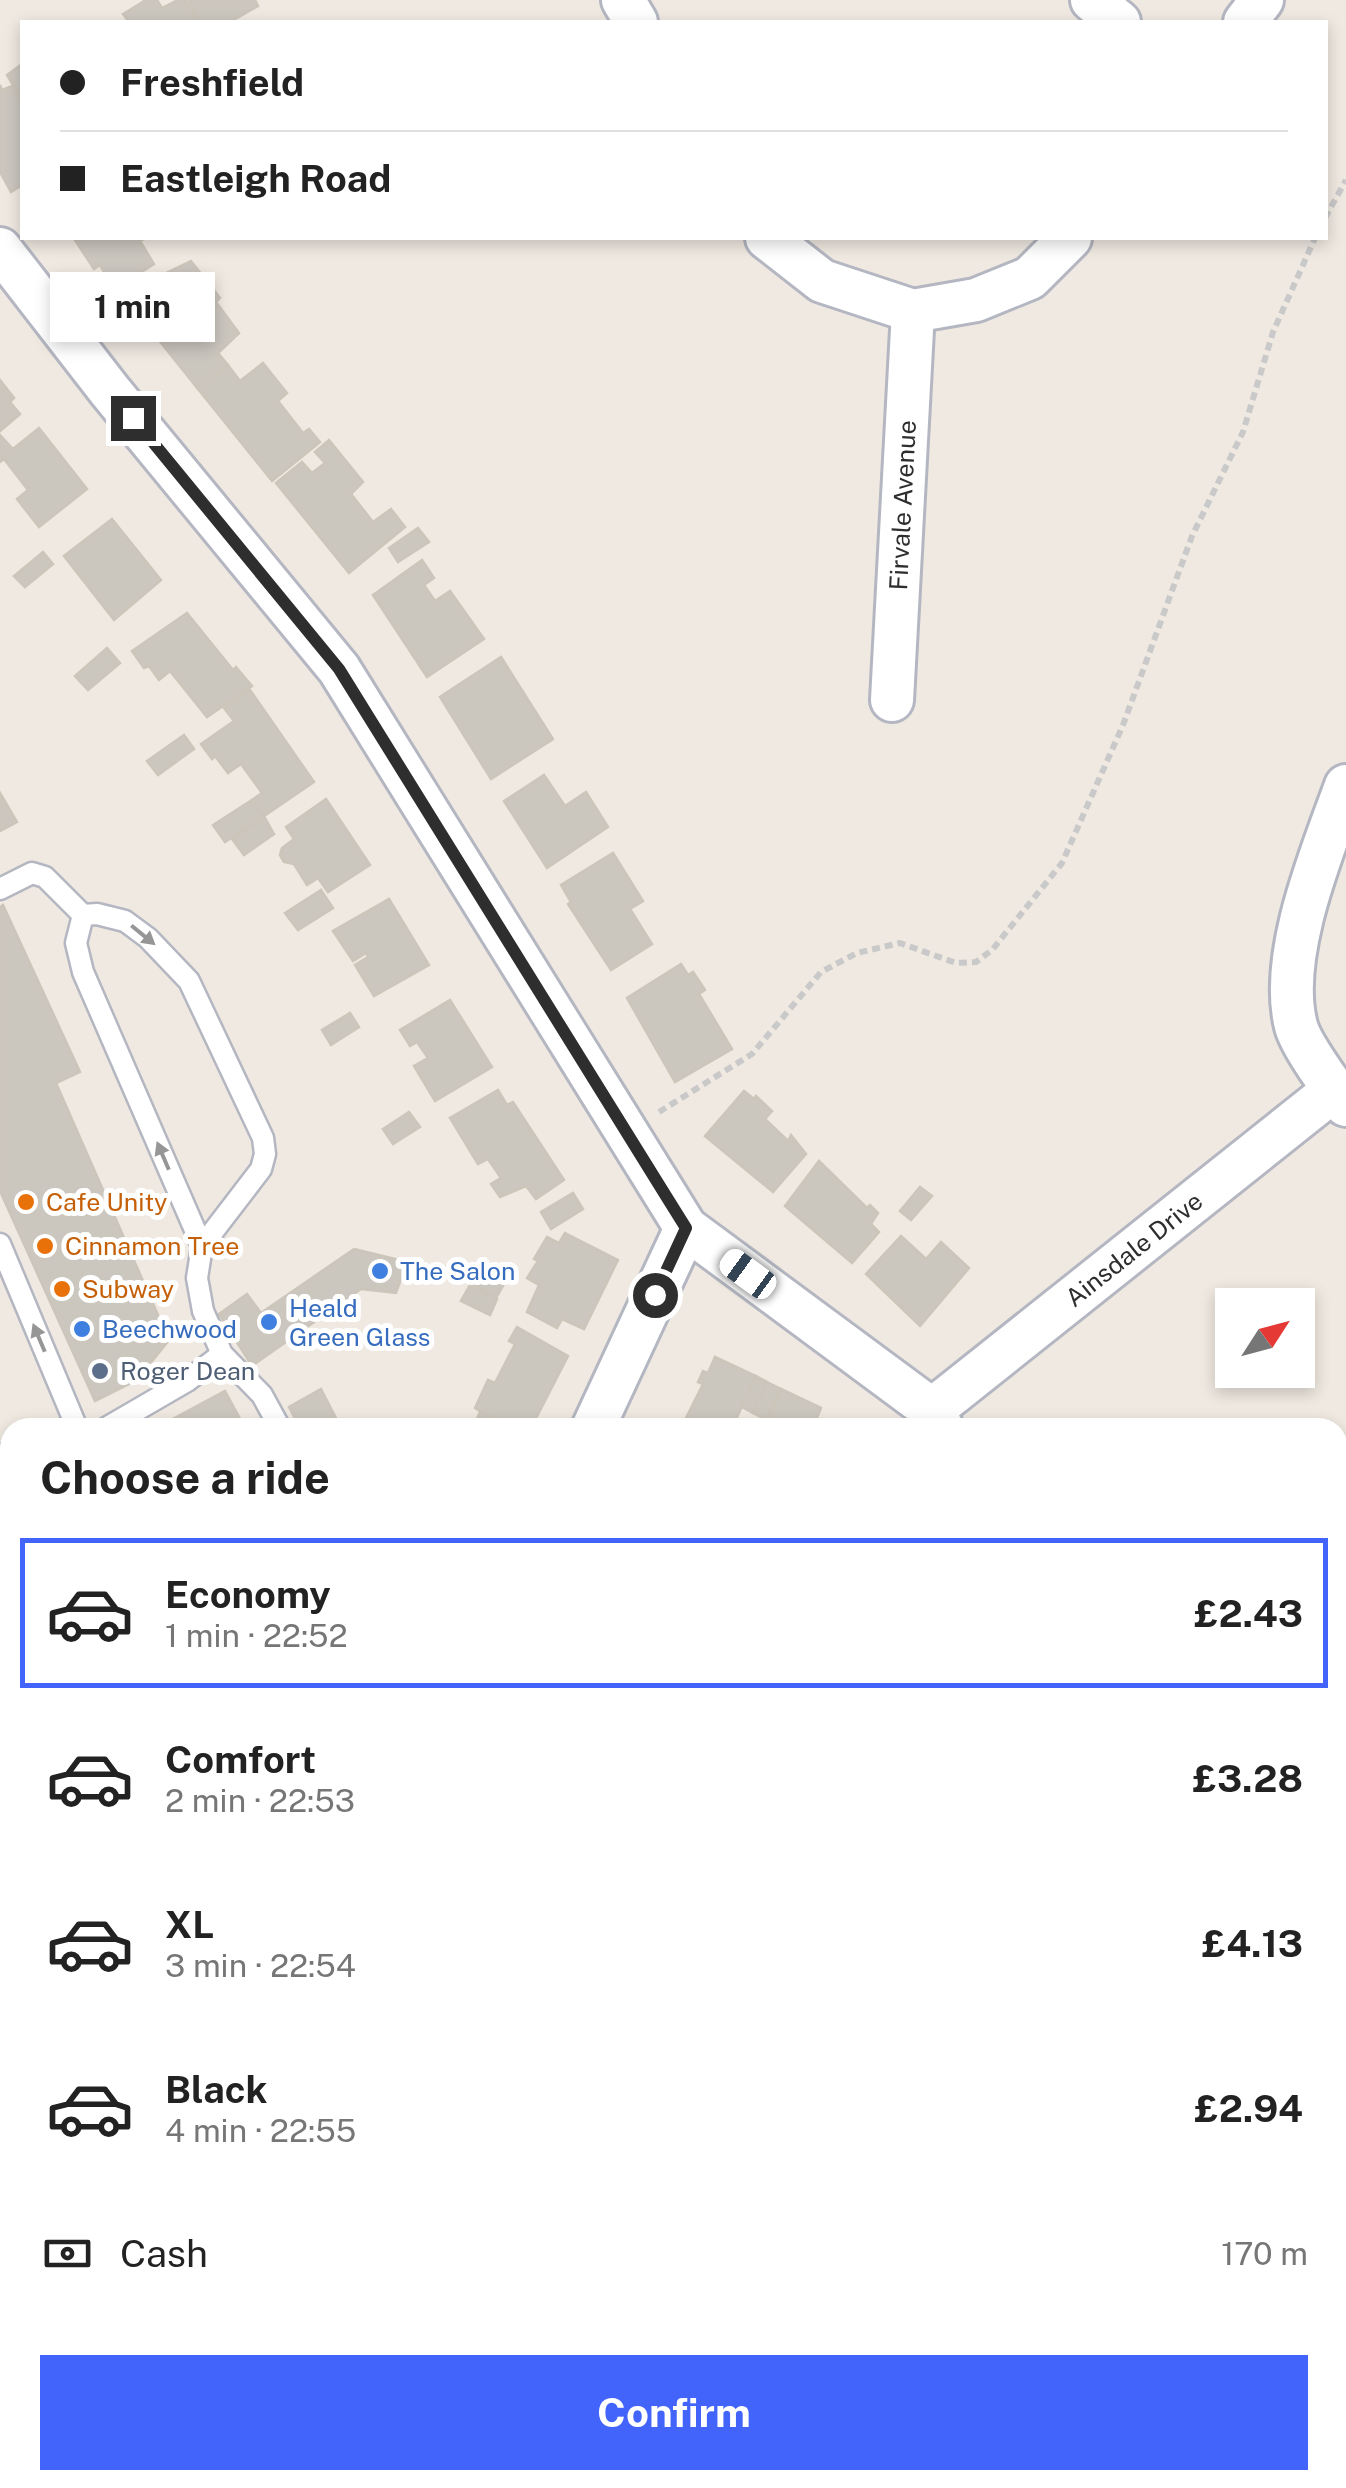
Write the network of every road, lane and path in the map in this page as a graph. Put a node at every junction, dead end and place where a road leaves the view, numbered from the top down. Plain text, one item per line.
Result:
1 (1092, 0) edge
2 (1262, 0) edge
3 (1117, 20) edge
4 (1247, 20) edge
5 (1346, 180) edge
6 (1328, 213) edge
7 (770, 240) edge
8 (1068, 240) edge
9 (1314, 240) edge
10 (0, 249) edge
11 (913, 311) junction
12 (892, 700) dead end
13 (1346, 786) edge
14 (0, 889) edge
15 (83, 915) junction
16 (1340, 1098) edge
17 (628, 1131) junction
18 (686, 1228) junction
19 (0, 1244) edge
20 (202, 1246) junction
21 (222, 1354) junction
22 (74, 1418) edge
23 (123, 1418) edge
24 (275, 1418) edge
25 (598, 1418) edge
26 (936, 1418) edge
27 (938, 1418) edge

1 - 3 street
2 - 4 street
5 - 6 path
7 - 11 street
8 - 11 street
9 - 17 path
10 - 17 street
11 - 12 street, Firvale Avenue
13 - 16 street
14 - 15 lane
20 -> 15 lane
15 -> 20 lane
16 - 27 street, Ainsdale Drive
17 - 18 street
18 - 25 street
18 - 26 street
22 -> 19 lane
20 - 21 lane
21 - 23 lane
21 - 24 lane

